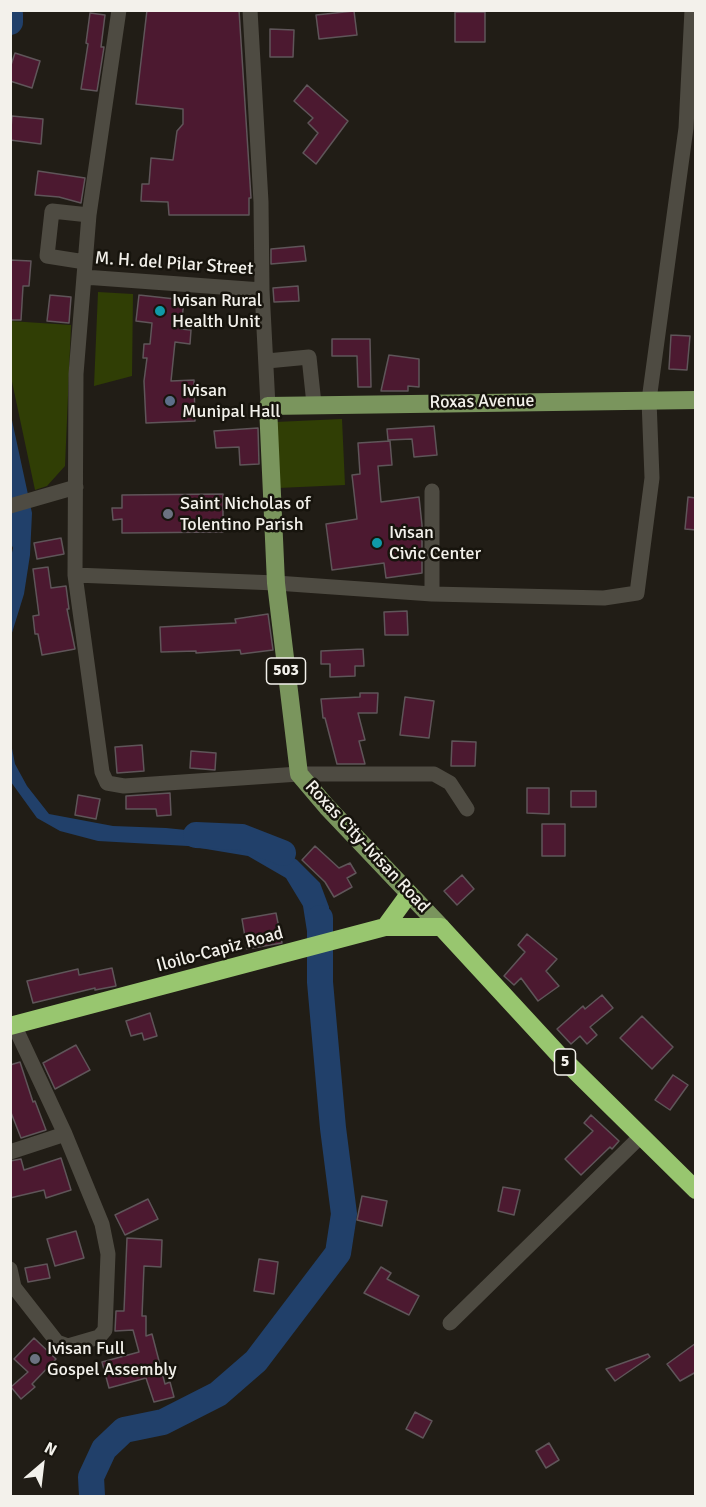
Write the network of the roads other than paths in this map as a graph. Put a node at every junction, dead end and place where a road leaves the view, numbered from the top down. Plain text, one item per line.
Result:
1 (119, 10) edge
2 (250, 10) edge
3 (692, 10) edge
4 (89, 215) junction
5 (84, 269) junction
6 (262, 290) junction
7 (267, 361) junction
8 (649, 400) junction
9 (696, 400) edge
10 (314, 404) junction
11 (268, 406) junction
12 (76, 488) junction
13 (432, 491) dead end
14 (10, 506) edge
15 (75, 575) junction
16 (276, 583) junction
17 (432, 594) junction
18 (299, 774) junction
19 (467, 809) dead end
20 (409, 894) junction
21 (386, 927) junction
22 (441, 927) junction
23 (12, 1026) edge
24 (65, 1134) junction
25 (641, 1136) junction
26 (10, 1152) edge
27 (696, 1190) edge
28 (10, 1269) edge
29 (450, 1323) dead end

1 - 4 street
2 - 6 street
3 - 8 street
4 - 5 street
4 - 5 street, M. H. del Pilar Street
5 - 6 street, M. H. del Pilar Street
5 - 12 street
6 - 7 street
7 - 10 street
7 - 11 street
8 - 9 main road, Roxas Avenue
8 - 10 main road, Roxas Avenue
8 - 17 street
10 - 11 main road, Roxas Avenue
11 - 16 main road, Roxas City-Ivisan Road / 503
12 - 14 street
12 - 15 street
13 - 17 street
15 - 16 street
15 - 18 street
16 - 17 street
16 - 18 main road, Roxas City-Ivisan Road / 503
18 - 19 street
18 - 20 main road, Roxas City-Ivisan Road
20 - 21 highway
20 - 22 main road, Roxas City-Ivisan Road
21 - 22 highway, Iloilo-Capiz Road
21 - 23 highway, Iloilo-Capiz Road
22 - 25 highway, 5
23 - 24 street
24 - 26 street
24 - 28 street
25 - 27 highway, 5
25 - 29 street

